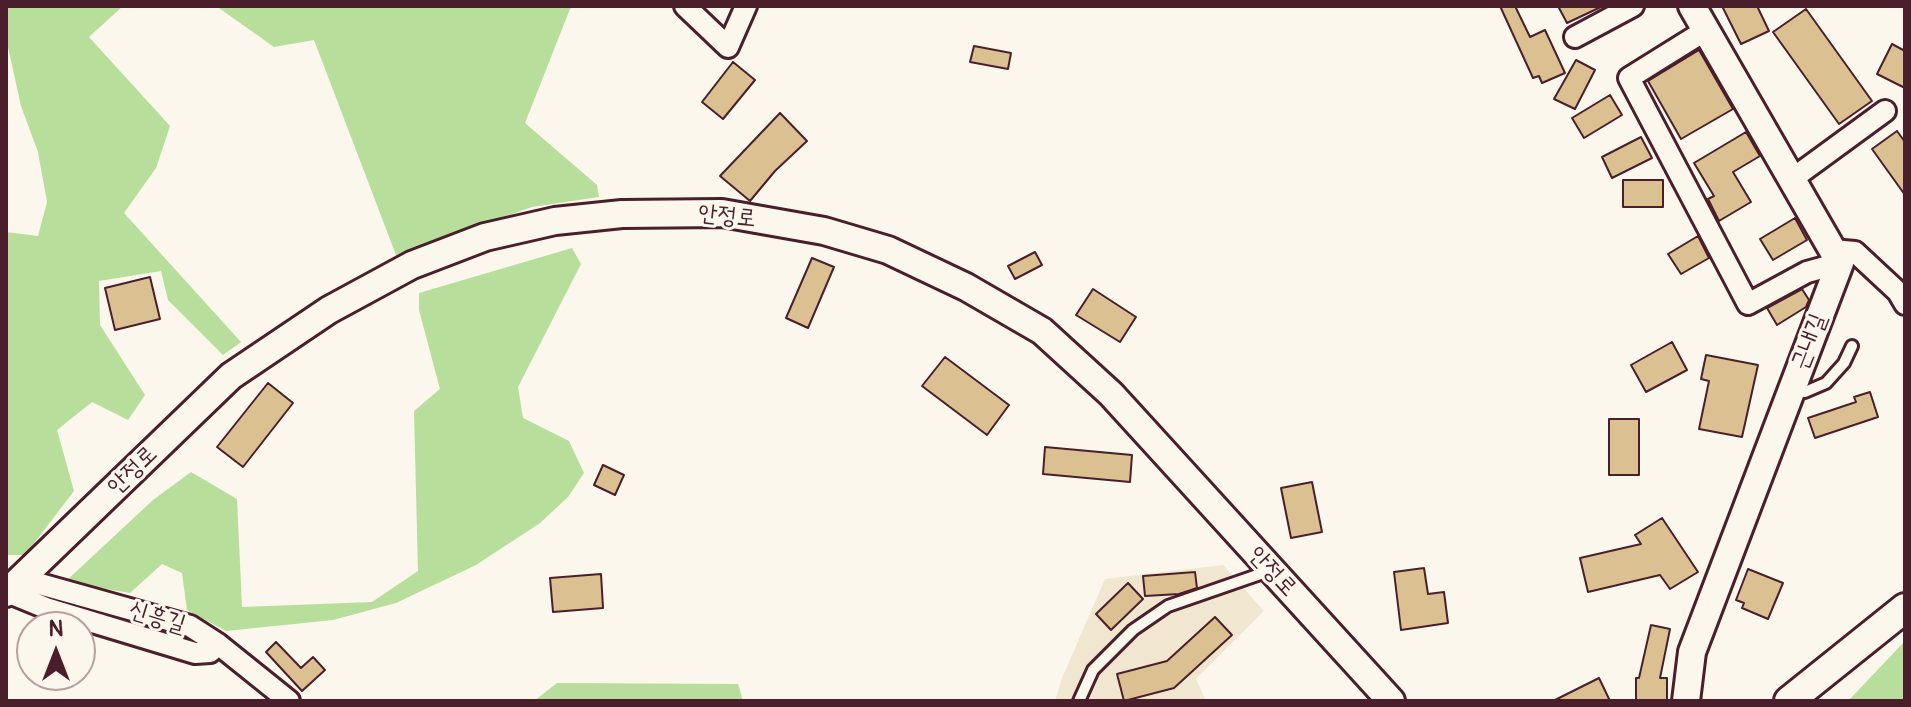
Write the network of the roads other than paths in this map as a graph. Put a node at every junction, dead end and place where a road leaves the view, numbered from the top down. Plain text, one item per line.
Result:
1 (685, 6) edge
2 (746, 6) edge
3 (1633, 6) edge
4 (1692, 6) edge
5 (1706, 30) junction
6 (1575, 37) dead end
7 (1885, 111) dead end
8 (1792, 179) junction
9 (1836, 257) junction
10 (1905, 304) edge
11 (1852, 346) dead end
12 (1792, 390) junction
13 (1271, 571) junction
14 (10, 584) edge
15 (1905, 608) edge
16 (289, 701) edge
17 (1079, 701) edge
18 (1391, 701) edge
19 (1686, 701) edge
20 (1789, 701) edge

1 - 2 street
3 - 6 street
4 - 5 street
5 - 8 street
5 - 9 street
7 - 8 street
8 - 9 street
9 - 10 street
9 - 12 street, 근내길
11 - 12 lane
12 - 19 street, 근내길
13 - 14 street, 안정로
13 - 17 lane
13 - 18 street, 안정로
14 - 16 street, 신흥길
15 - 20 main road

